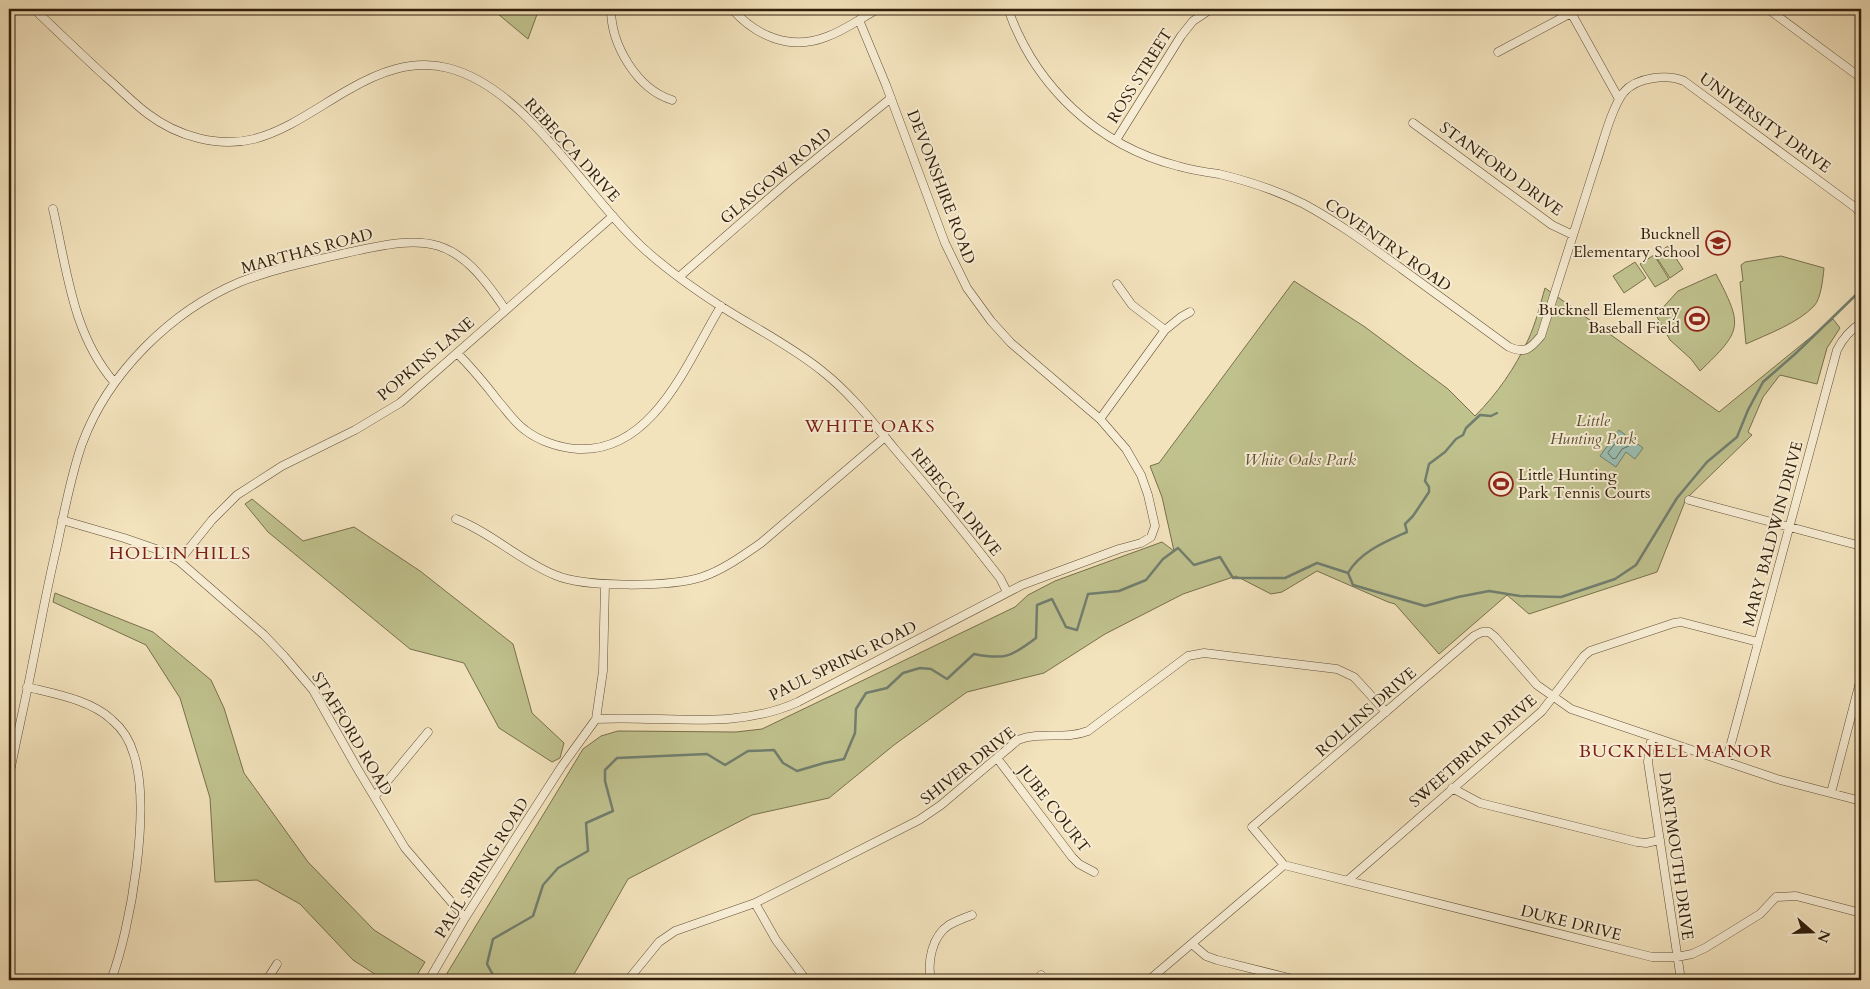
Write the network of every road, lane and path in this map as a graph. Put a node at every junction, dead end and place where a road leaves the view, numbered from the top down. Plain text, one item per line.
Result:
1 (34, 9) edge
2 (611, 9) edge
3 (732, 9) edge
4 (878, 9) edge
5 (1008, 9) edge
6 (1211, 9) edge
7 (1768, 9) edge
8 (1570, 11) edge
9 (859, 20) junction
10 (1498, 52) dead end
11 (1861, 78) edge
12 (891, 98) junction
13 (1619, 99) junction
14 (672, 100) dead end
15 (1413, 123) dead end
16 (1116, 140) junction
17 (53, 208) dead end
18 (1861, 215) edge
19 (613, 216) junction
20 (1574, 235) junction
21 (679, 277) junction
22 (1117, 284) dead end
23 (721, 306) junction
24 (505, 309) junction
25 (1190, 312) dead end
26 (1861, 323) edge
27 (1165, 330) junction
28 (457, 352) junction
29 (114, 382) junction
30 (1100, 419) junction
31 (885, 437) junction
32 (1689, 500) dead end
33 (456, 519) dead end
34 (62, 520) junction
35 (1790, 526) junction
36 (1151, 537) joint
37 (1861, 546) edge
38 (178, 561) junction
39 (605, 584) junction
40 (1007, 592) junction
41 (1758, 642) junction
42 (1861, 678) edge
43 (28, 687) junction
44 (1553, 697) junction
45 (1386, 712) junction
46 (596, 719) junction
47 (428, 732) dead end
48 (1652, 737) junction
49 (996, 758) junction
50 (1726, 762) junction
51 (9, 777) edge
52 (1452, 788) junction
53 (1831, 793) junction
54 (375, 796) junction
55 (1861, 801) edge
56 (1660, 840) junction
57 (1284, 865) junction
58 (1094, 872) dead end
59 (1347, 881) junction
60 (756, 903) junction
61 (1861, 912) edge
62 (972, 915) dead end
63 (465, 918) junction
64 (1192, 944) junction
65 (1677, 957) junction
66 (277, 964) dead end
67 (110, 980) edge
68 (267, 980) edge
69 (429, 980) edge
70 (628, 980) edge
71 (806, 980) edge
72 (931, 980) edge
73 (1149, 980) edge
74 (1297, 980) edge
75 (1681, 980) edge

1 - 19 street, REBECCA DRIVE
2 - 14 street
3 - 9 street
4 - 9 street
5 - 16 street, COVENTRY ROAD
6 - 16 street, ROSS STREET
7 - 11 street
8 - 10 street
8 - 13 street
9 - 12 street, DEVONSHIRE ROAD
12 - 21 street, GLASGOW ROAD
12 - 30 street, DEVONSHIRE ROAD
13 - 18 street, UNIVERSITY DRIVE
13 - 20 street
15 - 20 street, STANFORD DRIVE
16 - 20 street, COVENTRY ROAD
17 - 29 street
19 - 21 street, REBECCA DRIVE
19 - 24 street, POPKINS LANE
21 - 23 street, REBECCA DRIVE
22 - 27 street
23 - 28 street
23 - 31 street, REBECCA DRIVE
24 - 28 street, POPKINS LANE
24 - 29 street, MARTHAS ROAD
25 - 27 street
26 - 35 street, MARY BALDWIN DRIVE
27 - 30 street
28 - 38 street, POPKINS LANE
29 - 34 street, MARTHAS ROAD
30 - 36 street, DEVONSHIRE ROAD
31 - 39 street
31 - 40 street, REBECCA DRIVE
32 - 35 street
33 - 39 street
34 - 38 street, STAFFORD ROAD
34 - 43 street, MARTHAS ROAD
35 - 37 street
35 - 41 street, MARY BALDWIN DRIVE
36 - 40 street, PAUL SPRING ROAD
38 - 54 street, STAFFORD ROAD
39 - 46 street
40 - 46 street, PAUL SPRING ROAD
41 - 44 street, SWEETBRIAR DRIVE
41 - 50 street, MARY BALDWIN DRIVE
42 - 53 street
43 - 51 street, MARTHAS ROAD
43 - 67 street
44 - 45 street, ROLLINS DRIVE
44 - 48 street, ROLLINS DRIVE
44 - 52 street, SWEETBRIAR DRIVE
45 - 49 street, SHIVER DRIVE
45 - 57 street, ROLLINS DRIVE
46 - 63 street, PAUL SPRING ROAD
47 - 54 street
48 - 50 street, ROLLINS DRIVE
48 - 56 street, DARTMOUTH DRIVE
49 - 58 street, JUBE COURT
49 - 60 street, SHIVER DRIVE
50 - 53 street, ROLLINS DRIVE
52 - 56 street
52 - 59 street, SWEETBRIAR DRIVE
53 - 55 street, ROLLINS DRIVE
54 - 63 street, STAFFORD ROAD
56 - 65 street, DARTMOUTH DRIVE
57 - 59 street, DUKE DRIVE
57 - 64 street
59 - 65 street, DUKE DRIVE
60 - 70 street, SHIVER DRIVE
60 - 71 street
61 - 65 street, DUKE DRIVE
62 - 72 street
63 - 69 street, PAUL SPRING ROAD
64 - 73 street
64 - 74 street
65 - 75 street, DARTMOUTH DRIVE
66 - 68 street

